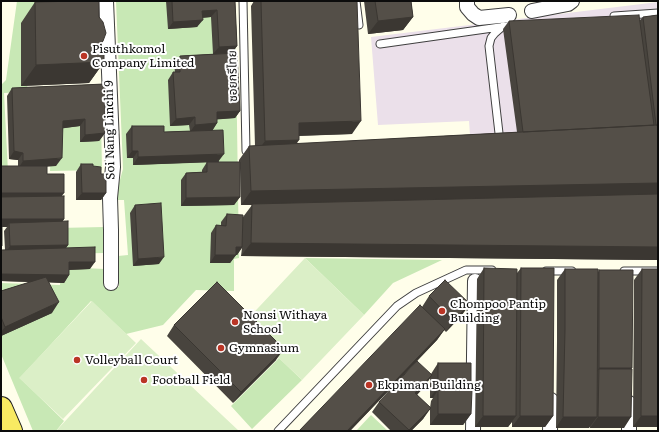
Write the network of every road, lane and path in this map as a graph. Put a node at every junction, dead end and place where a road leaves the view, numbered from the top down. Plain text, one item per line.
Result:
1 (106, 1) edge
2 (243, 1) edge
3 (356, 1) edge
4 (466, 1) edge
5 (572, 1) edge
6 (532, 11) dead end
7 (658, 13) edge
8 (604, 17) edge
9 (510, 22) junction
10 (359, 25) edge
11 (380, 44) dead end
12 (500, 143) edge
13 (246, 151) dead end
14 (502, 270) edge
15 (541, 271) edge
16 (578, 271) edge
17 (615, 271) edge
18 (658, 271) edge
19 (473, 275) junction
20 (111, 283) dead end
21 (551, 384) edge
22 (629, 392) edge
23 (1, 408) edge
24 (11, 431) edge
25 (278, 431) edge
26 (473, 431) edge
27 (550, 431) edge
28 (628, 431) edge

1 - 20 street, Soi Nang Linchi 9
2 - 13 lane, ซอยกรีไทย
3 - 10 lane
4 - 9 street
5 - 6 street
7 - 8 lane
9 - 11 lane
9 - 12 lane
14 - 19 lane
15 - 16 lane
17 - 18 lane
19 - 25 lane
19 - 26 street
21 - 27 street
22 - 28 street
23 - 24 main road

